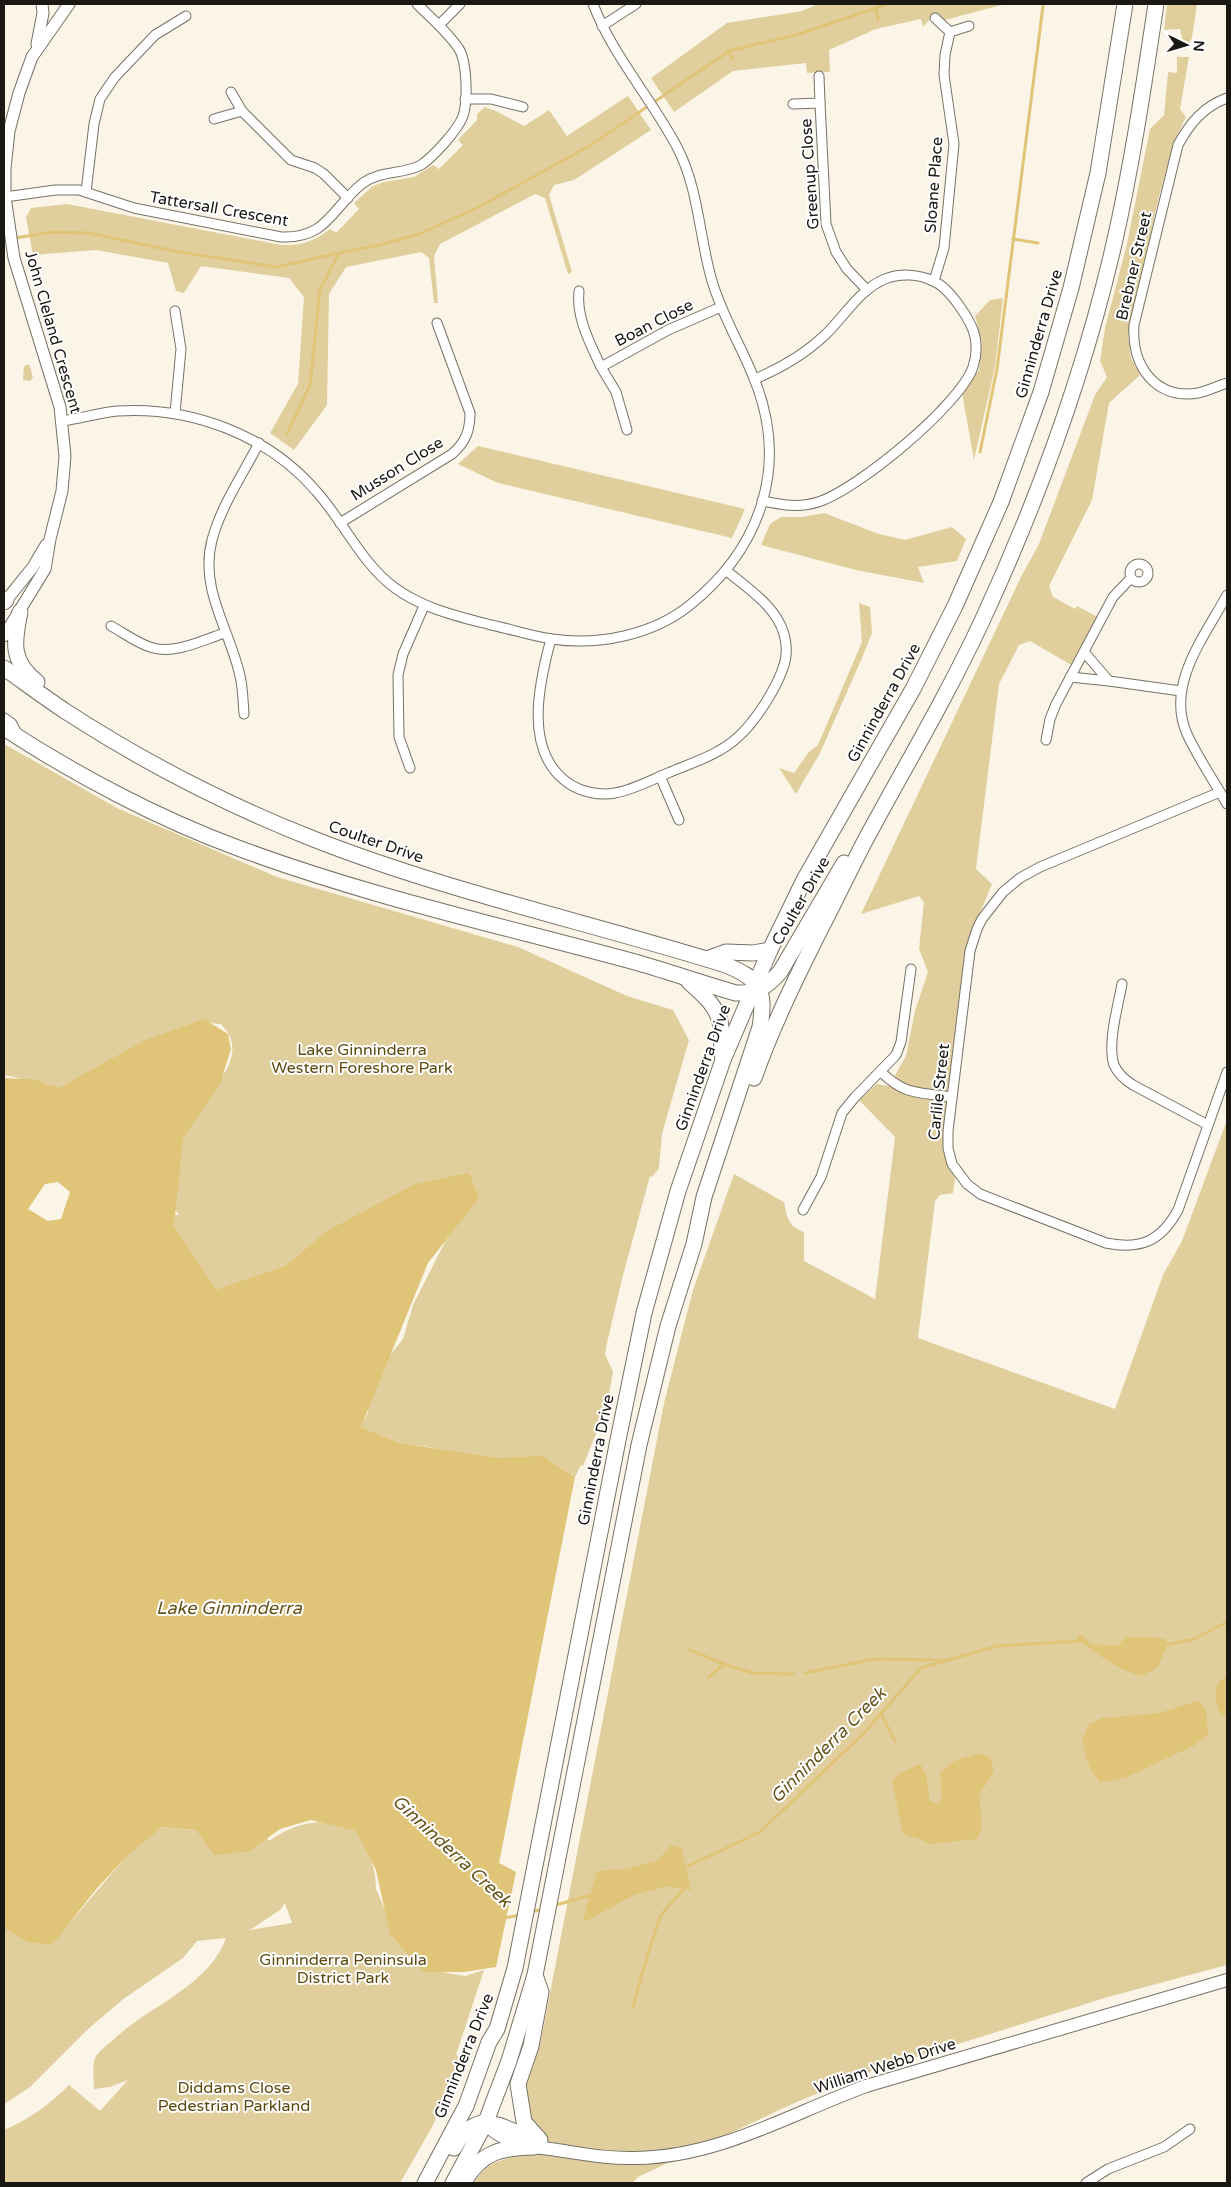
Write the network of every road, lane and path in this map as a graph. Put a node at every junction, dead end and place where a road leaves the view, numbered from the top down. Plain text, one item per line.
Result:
1 (42, 4) edge
2 (69, 4) edge
3 (417, 4) edge
4 (460, 4) edge
5 (593, 4) edge
6 (636, 4) edge
7 (1125, 4) edge
8 (1156, 4) edge
9 (186, 16) dead end
10 (935, 18) dead end
11 (439, 25) junction
12 (602, 26) junction
13 (969, 26) dead end
14 (950, 32) junction
15 (36, 48) junction
16 (819, 76) dead end
17 (231, 92) dead end
18 (1227, 98) edge
19 (465, 99) junction
20 (820, 102) junction
21 (793, 104) dead end
22 (523, 107) dead end
23 (242, 111) junction
24 (214, 119) dead end
25 (86, 192) junction
26 (5, 197) edge
27 (348, 198) junction
28 (934, 281) junction
29 (867, 290) junction
30 (579, 291) dead end
31 (721, 307) junction
32 (175, 311) dead end
33 (437, 323) dead end
34 (601, 367) junction
35 (755, 379) junction
36 (1227, 383) edge
37 (175, 413) junction
38 (63, 421) junction
39 (627, 430) dead end
40 (259, 443) junction
41 (762, 501) junction
42 (340, 523) junction
43 (50, 539) junction
44 (726, 571) junction
45 (1131, 578) dead end
46 (1227, 595) edge
47 (4, 602) edge
48 (424, 606) junction
49 (20, 612) junction
50 (110, 626) dead end
51 (225, 633) junction
52 (4, 636) edge
53 (552, 639) junction
54 (1084, 652) junction
55 (4, 668) edge
56 (1070, 677) junction
57 (1109, 681) junction
58 (1181, 691) junction
59 (65, 711) junction
60 (244, 714) dead end
61 (4, 719) edge
62 (4, 728) edge
63 (18, 738) junction
64 (1046, 740) dead end
65 (410, 768) dead end
66 (660, 776) junction
67 (1220, 792) junction
68 (1227, 804) edge
69 (679, 820) dead end
70 (872, 829) junction
71 (770, 950) junction
72 (706, 959) junction
73 (911, 969) dead end
74 (684, 978) junction
75 (1122, 984) dead end
76 (757, 991) junction
77 (723, 1060) junction
78 (881, 1072) junction
79 (1227, 1072) edge
80 (952, 1097) junction
81 (1208, 1125) junction
82 (803, 1210) dead end
83 (694, 1244) junction
84 (535, 1973) junction
85 (1227, 1980) edge
86 (497, 2029) junction
87 (486, 2122) junction
88 (1190, 2129) dead end
89 (546, 2147) junction
90 (425, 2183) edge
91 (434, 2183) edge
92 (453, 2183) edge
93 (462, 2183) edge
94 (1086, 2183) edge

1 - 15 street, John Cleland Crescent
2 - 15 street, John Cleland Crescent
3 - 11 street, Tattersall Crescent
4 - 11 street
5 - 12 street
6 - 12 street
7 - 71 main road, Ginninderra Drive
8 - 70 main road, Ginninderra Drive
9 - 25 street
10 - 14 street
11 - 19 street, Tattersall Crescent
12 - 31 street
13 - 14 street
14 - 28 street, Sloane Place
15 - 26 street, John Cleland Crescent
16 - 20 street, Greenup Close
17 - 23 street
18 - 36 street, Brebner Street
19 - 22 street
19 - 27 street, Tattersall Crescent
20 - 21 street, Greenup Close
20 - 29 street, Greenup Close
23 - 24 street
23 - 27 street
25 - 26 street, Tattersall Crescent
25 - 27 street, Tattersall Crescent
26 - 38 street, John Cleland Crescent
28 - 29 street
28 - 41 street
29 - 35 street
30 - 34 street, Boan Close
31 - 34 street, Boan Close
31 - 35 street
32 - 37 street
33 - 42 street, Musson Close
34 - 39 street, Boan Close
35 - 41 street
37 - 38 street
37 - 40 street
38 - 43 street, John Cleland Crescent
40 - 42 street
40 - 51 street
41 - 44 street
42 - 48 street
43 - 47 street, John Cleland Crescent
43 - 49 street, John Cleland Crescent
44 - 53 street
44 - 66 street
45 - 54 street
46 - 58 street
48 - 53 street
48 - 65 street
49 - 52 street, John Cleland Crescent
49 - 59 main road
50 - 51 street
51 - 60 street
53 - 66 street
54 - 56 street
54 - 57 street
55 - 59 main road, Coulter Drive
56 - 57 street
56 - 64 street
57 - 58 street
58 - 67 street
59 - 72 main road, Coulter Drive
61 - 63 street
62 - 63 main road
63 - 74 main road
66 - 69 street
67 - 68 street
67 - 80 street, Carlile Street
70 - 76 main road, Coulter Drive
70 - 83 main road, Ginninderra Drive
71 - 72 main road
71 - 76 main road, Ginninderra Drive
72 - 76 main road, Coulter Drive
73 - 78 street
74 - 76 main road
74 - 77 main road
75 - 81 street
76 - 77 main road, Ginninderra Drive
76 - 83 main road, Ginninderra Drive
77 - 86 main road, Ginninderra Drive
78 - 80 street
78 - 82 street
79 - 81 street, Carlile Street
80 - 81 street, Carlile Street
83 - 84 main road, Ginninderra Drive
84 - 87 main road, Ginninderra Drive
84 - 89 main road
85 - 89 main road, William Webb Drive
86 - 87 main road
86 - 90 main road, Ginninderra Drive
87 - 89 main road, William Webb Drive
87 - 91 main road
87 - 92 main road, Ginninderra Drive
88 - 94 street
89 - 93 main road

